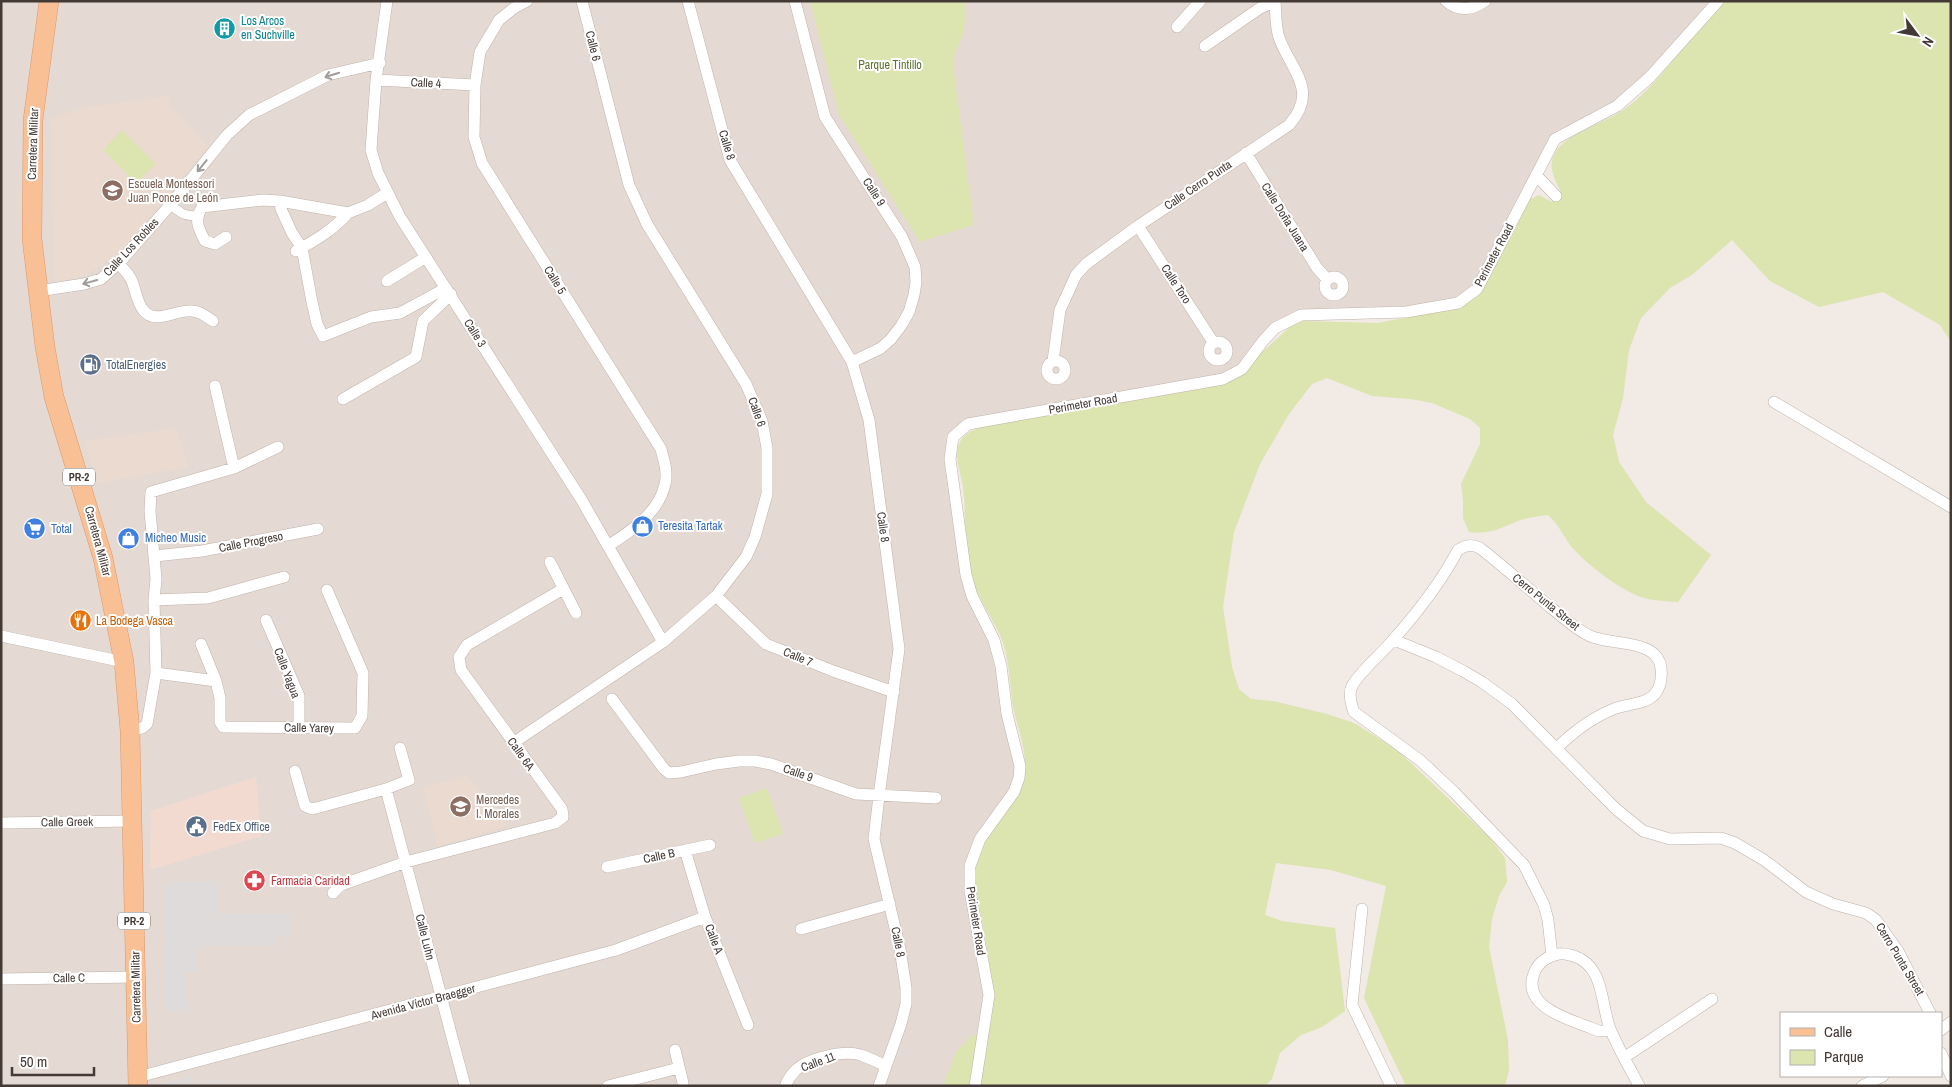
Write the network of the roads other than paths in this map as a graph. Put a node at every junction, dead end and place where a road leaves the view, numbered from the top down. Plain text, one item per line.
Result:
1 (49, 1) edge
2 (387, 1) edge
3 (527, 1) edge
4 (582, 1) edge
5 (688, 1) edge
6 (795, 1) edge
7 (1200, 1) edge
8 (1275, 1) edge
9 (1446, 1) edge
10 (1485, 1) edge
11 (1718, 1) edge
12 (1177, 27) dead end
13 (1205, 46) dead end
14 (380, 63) junction
15 (376, 80) junction
16 (475, 85) junction
17 (1246, 153) junction
18 (1536, 175) junction
19 (387, 193) junction
20 (1556, 196) dead end
21 (280, 201) junction
22 (171, 204) junction
23 (199, 211) junction
24 (348, 213) junction
25 (1138, 226) junction
26 (226, 237) dead end
27 (299, 249) junction
28 (426, 257) junction
29 (119, 264) junction
30 (1327, 279) dead end
31 (387, 281) dead end
32 (38, 291) junction
33 (449, 291) junction
34 (213, 321) dead end
35 (1213, 342) dead end
36 (1054, 361) dead end
37 (852, 362) junction
38 (215, 386) dead end
39 (343, 399) dead end
40 (1774, 402) dead end
41 (278, 447) dead end
42 (234, 468) junction
43 (1951, 508) edge
44 (318, 529) dead end
45 (608, 546) junction
46 (155, 556) junction
47 (550, 562) dead end
48 (284, 577) dead end
49 (563, 589) junction
50 (327, 590) dead end
51 (716, 596) junction
52 (154, 600) junction
53 (576, 613) dead end
54 (266, 620) dead end
55 (1, 636) edge
56 (1394, 640) junction
57 (663, 642) junction
58 (201, 644) dead end
59 (124, 662) junction
60 (156, 674) junction
61 (216, 681) junction
62 (894, 692) junction
63 (612, 699) dead end
64 (299, 728) junction
65 (130, 731) junction
66 (513, 743) junction
67 (400, 748) dead end
68 (1557, 748) junction
69 (294, 771) dead end
70 (386, 789) junction
71 (879, 796) junction
72 (936, 798) dead end
73 (132, 821) junction
74 (1, 823) edge
75 (710, 845) dead end
76 (685, 850) junction
77 (406, 862) junction
78 (607, 866) dead end
79 (333, 893) dead end
80 (890, 904) junction
81 (1362, 909) dead end
82 (705, 917) junction
83 (801, 929) dead end
84 (1552, 956) junction
85 (136, 977) junction
86 (1, 978) edge
87 (441, 997) junction
88 (1712, 999) dead end
89 (1929, 1012) edge
90 (748, 1025) dead end
91 (1610, 1030) junction
92 (675, 1050) dead end
93 (1942, 1055) edge
94 (1625, 1057) junction
95 (886, 1066) junction
96 (679, 1068) junction
97 (1951, 1076) edge
98 (1882, 1077) edge
99 (138, 1082) edge
100 (683, 1083) dead end
101 (786, 1084) dead end
102 (465, 1086) edge
103 (608, 1086) edge
104 (878, 1086) edge
105 (976, 1086) edge
106 (1391, 1086) edge
107 (1639, 1086) edge
108 (1862, 1086) edge

1 - 32 main road, Carretera Militar / PR-2
2 - 14 street, Calle 3
3 - 16 street, Calle 5
4 - 51 street, Calle 6
5 - 37 street, Calle 8
6 - 37 street, Calle 9
7 - 12 street
8 - 13 street
8 - 17 street, Calle Cerro Punta
9 - 10 street
11 - 18 street, Perimeter Road
14 - 15 street, Calle 3
14 -> 22 street, Calle Los Robles
15 - 16 street, Calle 4
15 - 19 street, Calle 3
16 - 45 street, Calle 5
17 - 25 street, Calle Cerro Punta
17 - 30 street, Calle Doña Juana
18 - 20 street
18 - 105 street, Perimeter Road
19 - 24 street
19 - 28 street, Calle 3
21 - 23 street
21 - 24 street
21 - 27 street
22 - 23 street
22 - 29 street, Calle Los Robles
23 - 26 street
24 - 27 street
25 - 35 street, Calle Toro
25 - 36 street, Calle Cerro Punta
27 - 33 street
28 - 31 street
28 - 33 street, Calle 3
29 -> 32 street, Calle Los Robles
29 - 34 street
32 - 59 main road, Carretera Militar / PR-2
33 - 39 street
33 - 45 street, Calle 3
37 - 62 street, Calle 8
38 - 42 street
40 - 43 street
41 - 42 street
42 - 46 street
44 - 46 street, Calle Progreso
45 - 57 street, Calle 3
46 - 52 street
47 - 49 street
48 - 52 street
49 - 53 street
49 - 66 street, Calle 6A
50 - 64 street, Calle Yarey
51 - 57 street, Calle 6
51 - 62 street, Calle 7
52 - 60 street
54 - 64 street, Calle Yagua
55 - 59 street
56 - 68 street, Cerro Punta Street
56 - 68 street, Cerro Punta Street
56 - 84 street, Cerro Punta Street
57 - 66 street, Calle 6
58 - 61 street
59 - 65 main road, Carretera Militar / PR-2
60 - 61 street
60 - 65 street
61 - 64 street, Calle Yarey
62 - 71 street, Calle 8
63 - 71 street, Calle 9
65 - 73 main road, Carretera Militar / PR-2
66 - 77 street, Calle 6A
67 - 70 street
68 - 89 street, Cerro Punta Street
69 - 70 street
70 - 77 street, Calle Luhn
71 - 72 street, Calle 9
71 - 80 street, Calle 8
73 - 74 street, Calle Greek
73 - 85 main road, Carretera Militar / PR-2
75 - 76 street, Calle B
76 - 78 street, Calle B
76 - 82 street, Calle A
77 - 79 street
77 - 87 street, Calle Luhn
80 - 83 street
80 - 95 street, Calle 8
81 - 106 street
82 - 87 street, Avenida Víctor Braegger
82 - 90 street, Calle A
84 - 91 street
84 - 91 street
85 - 86 street, Calle C
85 - 99 main road, Carretera Militar / PR-2
87 - 99 street, Avenida Víctor Braegger
87 - 102 street, Calle Luhn
88 - 94 street
91 - 94 street
92 - 96 street
93 - 97 street
94 - 107 street
95 - 101 street, Calle 11
95 - 104 street, Calle 8
96 - 100 street
96 - 103 street
98 - 108 street

